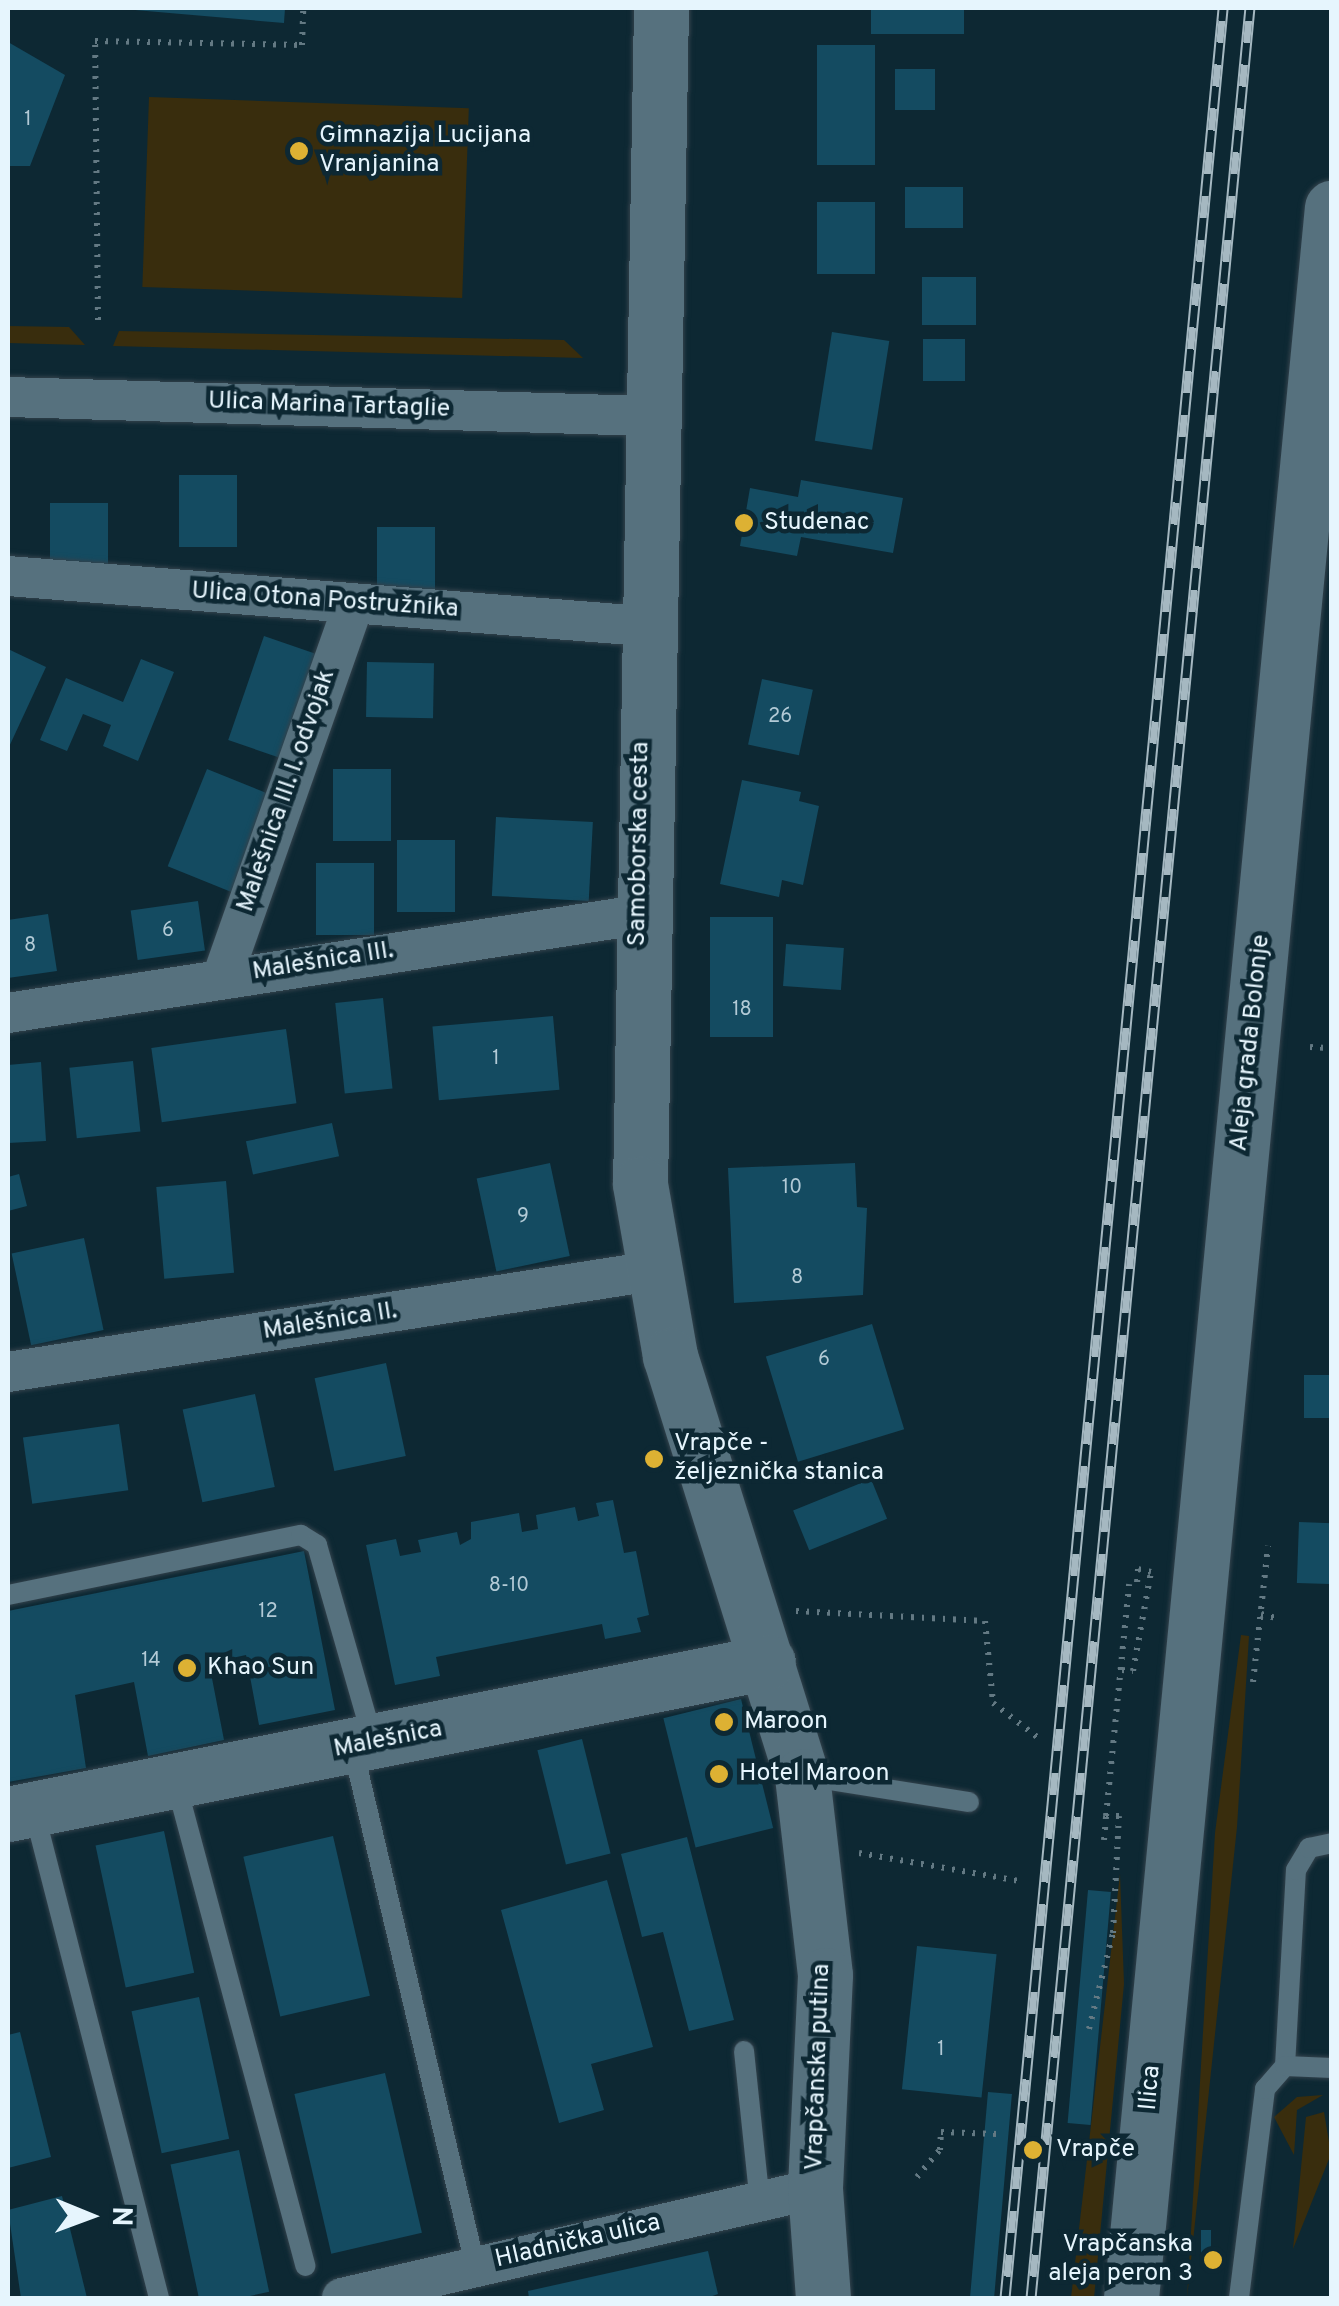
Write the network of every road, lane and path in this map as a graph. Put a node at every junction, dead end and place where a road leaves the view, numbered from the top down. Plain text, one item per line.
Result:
1 (303, 8) edge
2 (661, 8) edge
3 (1332, 208) edge
4 (98, 320) dead end
5 (11, 407) edge
6 (650, 416) junction
7 (8, 576) edge
8 (353, 605) junction
9 (644, 626) junction
10 (638, 915) junction
11 (222, 978) junction
12 (8, 1013) edge
13 (1310, 1047) dead end
14 (1332, 1048) edge
15 (652, 1272) junction
16 (8, 1372) edge
17 (1268, 1546) dead end
18 (8, 1595) edge
19 (785, 1611) dead end
20 (1260, 1614) junction
21 (1276, 1618) dead end
22 (768, 1662) junction
23 (1122, 1670) junction
24 (1254, 1682) dead end
25 (1038, 1737) dead end
26 (363, 1745) junction
27 (802, 1776) junction
28 (176, 1781) junction
29 (969, 1802) dead end
30 (21, 1811) edge
31 (1106, 1816) junction
32 (1104, 1840) dead end
33 (1332, 1844) edge
34 (841, 1850) dead end
35 (1171, 1878) joint
36 (1020, 1881) dead end
37 (1089, 2030) dead end
38 (744, 2051) dead end
39 (1285, 2066) junction
40 (1332, 2068) edge
41 (997, 2134) dead end
42 (917, 2177) dead end
43 (815, 2190) junction
44 (760, 2202) junction
45 (475, 2265) junction
46 (304, 2266) dead end
47 (159, 2298) edge
48 (342, 2298) edge
49 (823, 2298) edge
50 (1131, 2298) edge
51 (1239, 2298) edge

1 - 4 path
2 - 6 street, Samoborska cesta
3 - 35 street, Aleja grada Bolonje
5 - 6 street, Ulica Marina Tartaglie
6 - 9 street, Samoborska cesta
7 - 8 street, Ulica Otona Postružnika
8 - 9 street, Ulica Otona Postružnika
8 - 11 street, Malešnica III. I. odvojak
9 - 10 street, Samoborska cesta
10 - 11 street, Malešnica III.
10 - 15 street, Samoborska cesta
11 - 12 street, Malešnica III.
13 - 14 path
15 - 16 street, Malešnica II.
15 - 22 street, Samoborska cesta
17 - 20 path
18 - 26 lane
19 - 25 path
20 - 21 path
20 - 24 path
22 - 26 street, Malešnica
22 - 27 street, Vrapčanska putina
23 - 23 path
23 - 31 path
26 - 28 street, Malešnica
26 - 45 lane
27 - 29 lane
27 - 43 street, Vrapčanska putina
28 - 30 street, Malešnica
28 - 46 lane
30 - 47 lane
31 - 32 path
31 - 37 path
33 - 39 lane
34 - 36 path
35 - 50 street, Ilica
38 - 44 lane
39 - 40 lane
39 - 51 lane
41 - 42 path
43 - 44 street, Hladnička ulica
43 - 49 street, Vrapčanska putina
44 - 45 street, Hladnička ulica
45 - 48 street, Hladnička ulica

